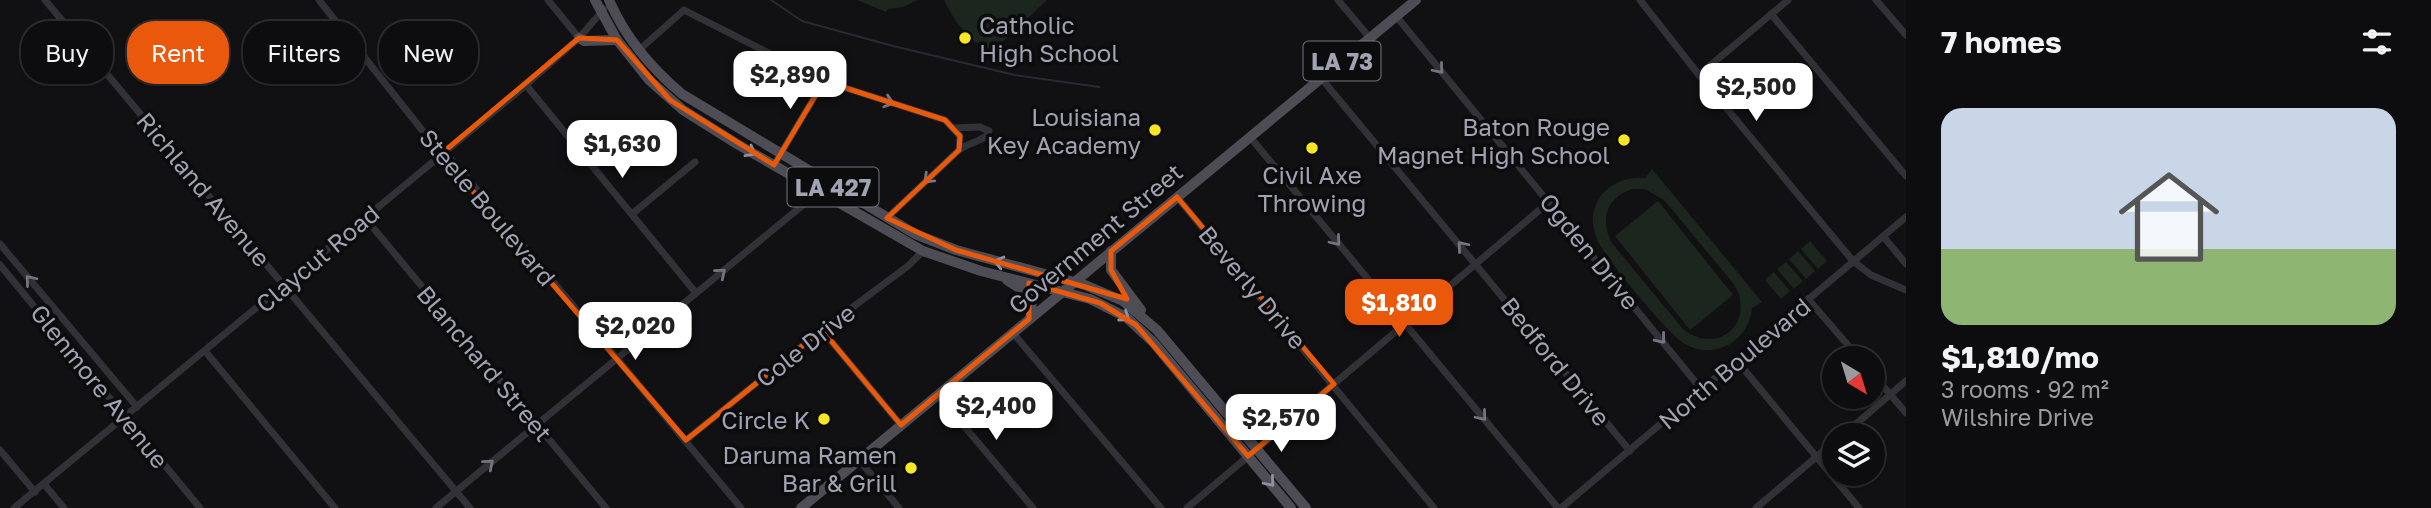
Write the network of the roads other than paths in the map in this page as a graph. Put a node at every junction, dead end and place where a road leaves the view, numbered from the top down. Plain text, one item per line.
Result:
1 (45, 0) edge
2 (318, 0) edge
3 (548, 0) edge
4 (595, 0) edge
5 (1338, 0) edge
6 (1416, 0) edge
7 (1788, 0) edge
8 (1876, 0) edge
9 (611, 1) edge
10 (1642, 1) edge
11 (601, 13) junction
12 (1771, 14) junction
13 (1396, 16) junction
14 (1906, 35) edge
15 (579, 38) junction
16 (1370, 38) junction
17 (617, 40) junction
18 (639, 50) junction
19 (1699, 75) junction
20 (1321, 78) junction
21 (824, 81) junction
22 (526, 85) junction
23 (954, 128) junction
24 (1250, 137) junction
25 (958, 150) junction
26 (441, 154) junction
27 (780, 155) junction
28 (695, 162) dead end
29 (774, 165) junction
30 (1906, 176) edge
31 (820, 179) junction
32 (817, 190) junction
33 (1177, 197) junction
34 (1549, 201) junction
35 (632, 214) junction
36 (1906, 217) edge
37 (365, 218) junction
38 (887, 218) junction
39 (1883, 236) junction
40 (0, 244) edge
41 (923, 251) junction
42 (1111, 251) junction
43 (1853, 261) junction
44 (1476, 263) junction
45 (1906, 264) edge
46 (0, 265) edge
47 (1001, 276) junction
48 (1074, 282) junction
49 (284, 285) junction
50 (1906, 290) edge
51 (1063, 292) junction
52 (696, 293) junction
53 (1808, 299) junction
54 (1144, 317) junction
55 (1030, 319) junction
56 (1405, 324) junction
57 (822, 330) junction
58 (1013, 333) junction
59 (1849, 346) edge
60 (205, 351) junction
61 (617, 360) junction
62 (1737, 361) junction
63 (1906, 381) edge
64 (1334, 384) junction
65 (1885, 387) edge
66 (1702, 390) junction
67 (1891, 394) junction
68 (938, 395) junction
69 (137, 407) junction
70 (1906, 413) edge
71 (125, 417) junction
72 (1857, 423) edge
73 (536, 424) junction
74 (901, 425) junction
75 (686, 440) junction
76 (0, 450) edge
77 (1258, 450) junction
78 (1630, 451) junction
79 (1822, 453) edge
80 (1248, 456) junction
81 (1817, 457) junction
82 (859, 460) junction
83 (44, 484) junction
84 (456, 491) junction
85 (34, 492) junction
86 (15, 508) edge
87 (64, 508) edge
88 (200, 508) edge
89 (335, 508) edge
90 (436, 508) edge
91 (470, 508) edge
92 (606, 508) edge
93 (741, 508) edge
94 (801, 508) edge
95 (899, 508) edge
96 (1033, 508) edge
97 (1161, 508) edge
98 (1187, 508) edge
99 (1291, 508) edge
100 (1306, 508) edge
101 (1434, 508) edge
102 (1560, 508) edge
103 (1756, 508) edge
104 (1859, 508) edge

1 - 49 street, Richland Avenue
2 - 26 street, Steele Boulevard
3 - 15 street
4 - 11 main road, LA 427
5 - 16 street
6 - 13 main road, Government Street / LA 73
7 - 12 street
8 - 14 street
9 - 11 street, Claycut Road
9 - 18 main road, LA 427
10 - 19 street
11 - 15 street, Claycut Road
11 - 17 main road, LA 427
12 - 19 street
12 - 30 street
13 - 16 main road, Government Street / LA 73
13 -> 34 street, Ogden Drive
15 - 17 main road
15 - 22 street, Claycut Road
16 - 20 main road, Government Street / LA 73
17 -> 29 main road, LA 427
18 - 21 street
18 - 27 main road, LA 427
19 - 43 street
20 - 24 main road, Government Street / LA 73
44 -> 20 street, Bedford Drive
21 -> 23 street
21 - 27 street
22 - 26 street, Claycut Road
22 - 35 street
23 - 25 street
23 - 25 street
24 - 33 main road, Government Street / LA 73
24 -> 56 street
25 -> 38 street
26 - 37 street, Claycut Road
26 - 61 street, Steele Boulevard
27 - 29 street
27 - 31 main road, LA 427
28 - 35 street
29 - 32 main road, LA 427
31 - 32 street
31 - 38 main road, LA 427
32 - 41 main road, LA 427
52 -> 32 street
33 - 42 main road, Government Street / LA 73
33 - 64 street, Beverly Drive
34 - 44 street
34 -> 66 street, Ogden Drive
35 - 52 street
36 - 39 street, North Boulevard
37 - 49 street, Claycut Road
37 - 73 street, Blanchard Street
48 -> 38 main road, LA 427
39 - 43 street, North Boulevard
39 - 45 street
69 -> 40 street, Glenmore Avenue
41 - 47 main road, LA 427
41 - 57 street, Cole Drive
42 - 48 main road, Government Street / LA 73
42 - 54 main road
43 - 50 street
43 - 53 street, North Boulevard
44 - 56 street
44 - 78 street, Bedford Drive
46 - 71 street, Glenmore Avenue
47 - 51 main road, LA 427
47 - 55 main road
48 - 51 main road, Government Street / LA 73
48 - 54 main road, LA 427
49 - 60 street, Claycut Road
49 - 84 street, Richland Avenue
51 - 55 main road, Government Street / LA 73
51 -> 80 main road
52 - 61 street
53 - 59 street
53 - 62 street, North Boulevard
54 - 77 main road, LA 427
55 - 58 main road, Government Street / LA 73
56 - 64 street
56 -> 102 street
57 - 74 street
57 - 75 street, Cole Drive
58 - 68 main road, Government Street / LA 73
58 - 97 street
60 - 69 street, Claycut Road
60 - 89 street
61 - 73 street
61 - 75 street, Steele Boulevard
62 - 66 street, North Boulevard
62 - 81 street
63 - 67 street
64 - 77 street
64 - 101 street, Beverly Drive
65 - 67 street
66 - 78 street, North Boulevard
67 - 70 street
67 - 72 street
68 - 74 main road, Government Street / LA 73
68 - 96 street
69 - 71 street, Claycut Road
71 - 83 street, Claycut Road
71 - 88 street, Glenmore Avenue
84 -> 73 street
73 - 92 street, Blanchard Street
74 - 82 main road, Government Street / LA 73
75 - 93 street, Steele Boulevard
76 - 85 street
77 - 80 street
77 - 100 main road, LA 427
78 - 102 street, North Boulevard
79 - 81 street
80 - 98 street
80 -> 99 main road
81 - 103 street
81 - 104 street
82 - 94 main road, Government Street / LA 73
82 - 95 street
83 - 85 street, Claycut Road
83 - 87 street
84 - 90 street
84 - 91 street, Richland Avenue
85 - 86 street, Claycut Road

